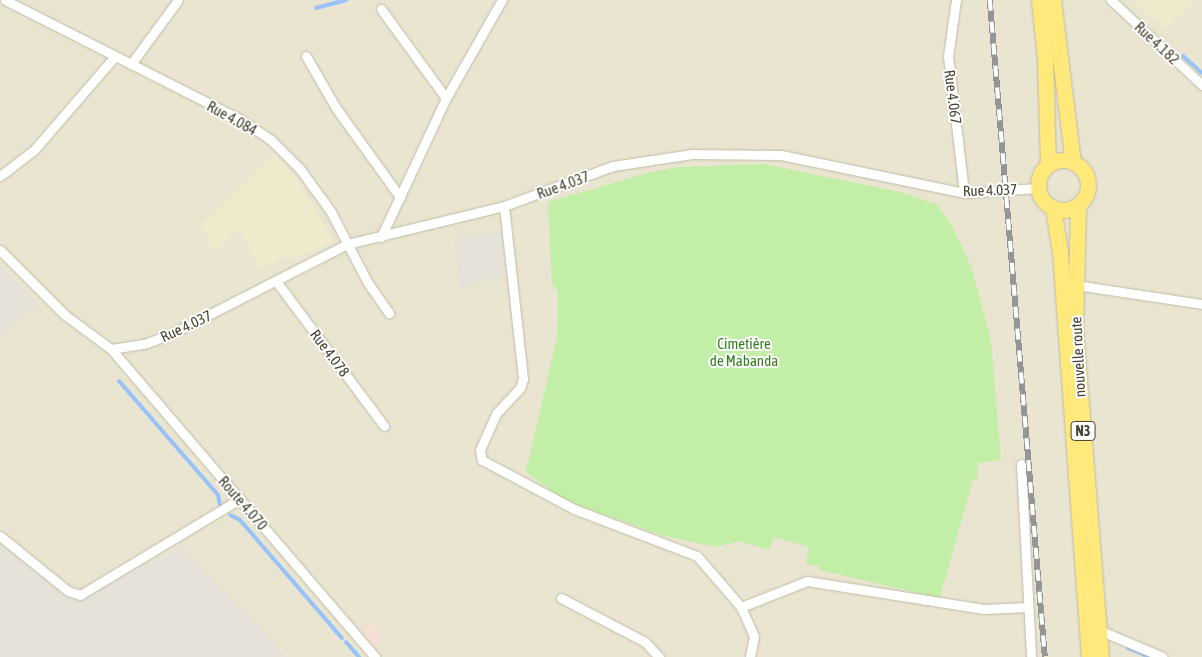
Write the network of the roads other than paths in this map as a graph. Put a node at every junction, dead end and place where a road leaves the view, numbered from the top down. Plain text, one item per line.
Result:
1 (5, 0) edge
2 (178, 0) edge
3 (502, 0) edge
4 (956, 0) edge
5 (1038, 0) edge
6 (1053, 0) edge
7 (1111, 0) edge
8 (381, 9) dead end
9 (116, 56) junction
10 (306, 56) dead end
11 (131, 64) junction
12 (1202, 86) edge
13 (446, 98) junction
14 (1073, 162) junction
15 (1048, 164) junction
16 (0, 176) edge
17 (1038, 188) junction
18 (964, 193) junction
19 (400, 197) junction
20 (504, 206) junction
21 (1078, 206) junction
22 (1053, 208) junction
23 (381, 237) junction
24 (347, 244) junction
25 (0, 250) edge
26 (276, 280) junction
27 (1076, 285) junction
28 (1202, 304) edge
29 (389, 313) dead end
30 (111, 349) junction
31 (384, 426) dead end
32 (1021, 464) dead end
33 (240, 499) junction
34 (0, 536) edge
35 (561, 598) dead end
36 (741, 607) junction
37 (1028, 607) junction
38 (1099, 630) junction
39 (375, 657) edge
40 (659, 657) edge
41 (752, 657) edge
42 (1031, 657) edge
43 (1089, 657) edge
44 (1101, 657) edge
45 (1163, 657) edge

1 - 9 street, Rue 4.084
2 - 11 street
3 - 13 street
4 - 18 street, Rue 4.067
5 - 15 highway
6 - 14 highway
7 - 12 street, Rue 4.182
8 - 13 street
9 - 11 street, Rue 4.084
9 - 16 street
10 - 19 street
11 - 24 street, Rue 4.084
13 - 19 street
14 - 15 highway
14 - 21 highway
15 - 17 highway
17 - 18 street, Rue 4.037
17 - 22 highway
18 - 20 street, Rue 4.037
19 - 23 street
20 - 23 street, Rue 4.037
20 - 36 street
21 - 22 highway
21 - 27 highway, nouvelle route / N3
22 - 43 highway, nouvelle route / N3
23 - 24 street, Rue 4.037
24 - 26 street, Rue 4.037
24 - 29 street, Rue 4.084
25 - 30 street, Route 4.070
26 - 30 street, Rue 4.037
26 - 31 street, Rue 4.078
27 - 28 street
27 - 38 highway, nouvelle route / N3
30 - 33 street, Route 4.070
32 - 37 street
33 - 34 street
33 - 39 street, Route 4.070
35 - 40 street
36 - 37 street
36 - 41 street
37 - 42 street
38 - 44 highway, nouvelle route / N3
38 - 45 street

